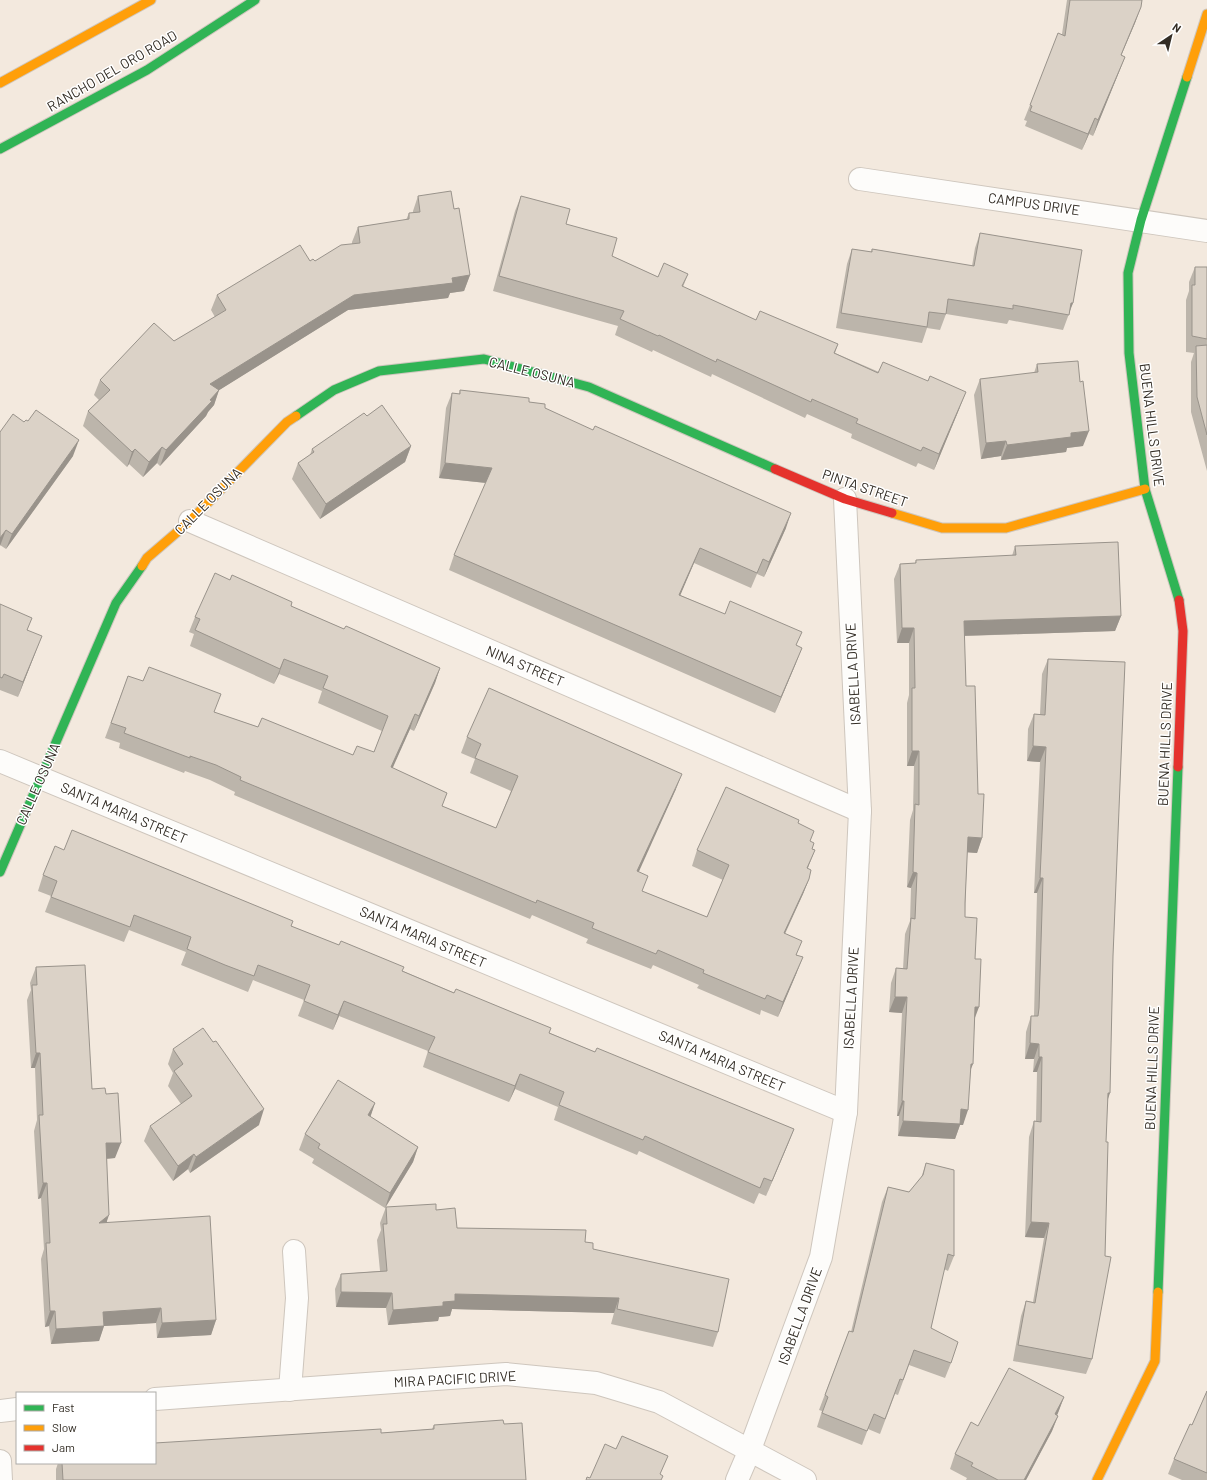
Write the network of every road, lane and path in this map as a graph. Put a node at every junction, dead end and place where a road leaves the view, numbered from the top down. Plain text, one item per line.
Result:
1 (151, 0) edge
2 (255, 0) edge
3 (1207, 14) edge
4 (0, 84) edge
5 (0, 149) edge
6 (860, 179) dead end
7 (1141, 220) junction
8 (1207, 231) edge
9 (589, 387) joint
10 (1145, 489) junction
11 (845, 499) junction
12 (190, 521) junction
13 (0, 761) edge
14 (41, 778) junction
15 (860, 811) junction
16 (0, 872) edge
17 (846, 1112) junction
18 (294, 1252) dead end
19 (290, 1390) junction
20 (156, 1399) edge
21 (16, 1409) edge
22 (0, 1411) edge
23 (749, 1452) junction
24 (0, 1461) edge
25 (1, 1480) edge
26 (737, 1480) edge
27 (805, 1480) edge
28 (1098, 1480) edge

1 - 4 street
2 - 5 street, RANCHO DEL ORO ROAD
3 - 7 street, BUENA HILLS DRIVE
6 - 7 street, CAMPUS DRIVE
7 - 8 street, CAMPUS DRIVE
7 - 10 street, BUENA HILLS DRIVE
9 - 11 street, PINTA STREET
9 - 12 street, CALLE OSUNA
10 - 11 street, PINTA STREET
10 - 28 street, BUENA HILLS DRIVE
11 - 15 street, ISABELLA DRIVE
12 - 14 street, CALLE OSUNA
12 - 15 street, NINA STREET
13 - 14 street, SANTA MARIA STREET
14 - 16 street, CALLE OSUNA
14 - 17 street, SANTA MARIA STREET
15 - 17 street, ISABELLA DRIVE
17 - 23 street, ISABELLA DRIVE
18 - 19 street
19 - 20 street, MIRA PACIFIC DRIVE
19 - 23 street, MIRA PACIFIC DRIVE
21 - 22 street
23 - 26 street, ISABELLA DRIVE
23 - 27 street, MIRA PACIFIC DRIVE
24 - 25 street

